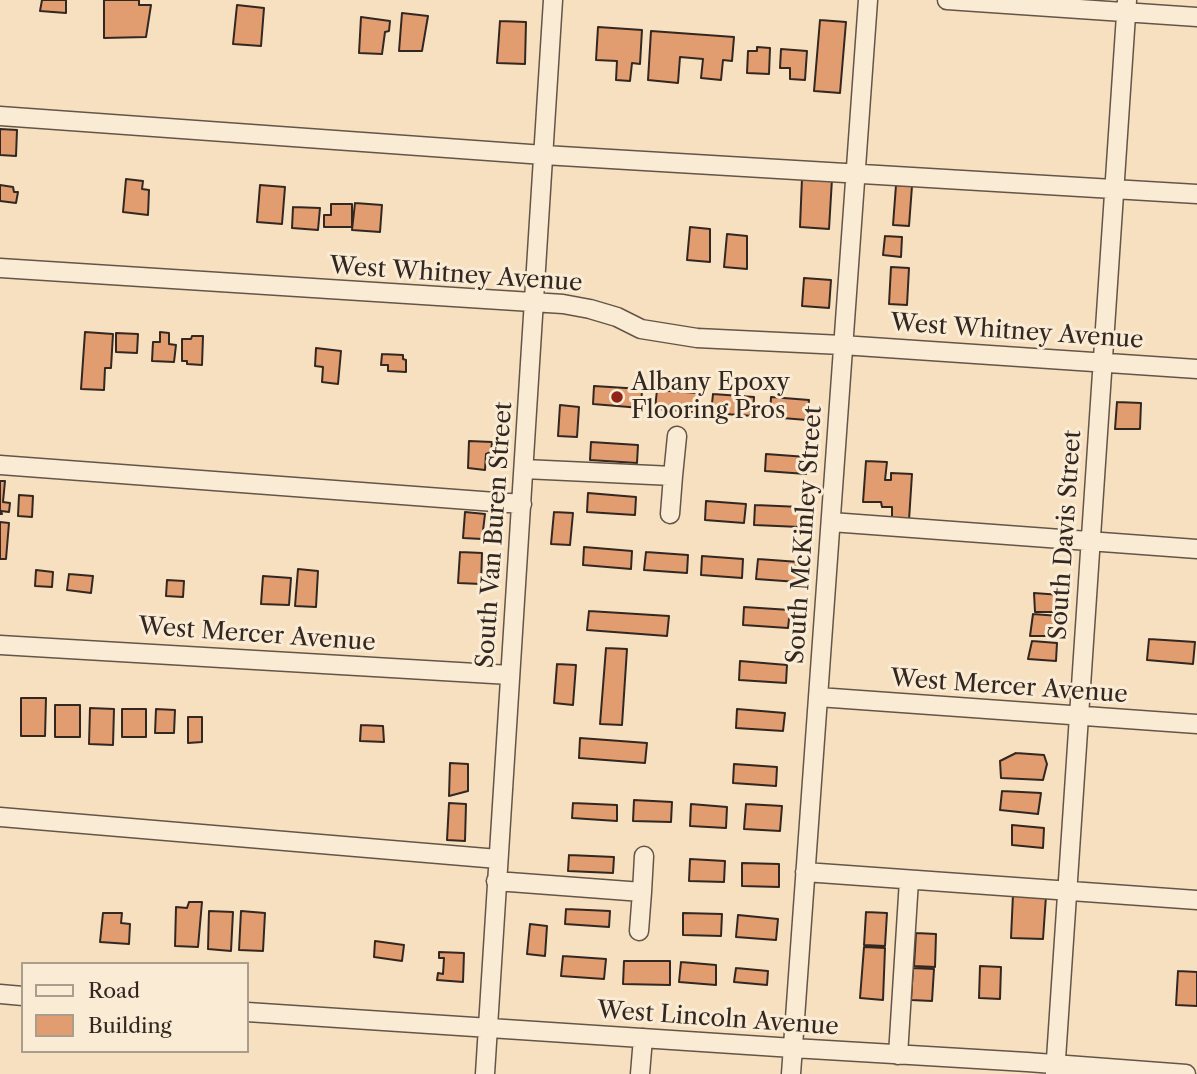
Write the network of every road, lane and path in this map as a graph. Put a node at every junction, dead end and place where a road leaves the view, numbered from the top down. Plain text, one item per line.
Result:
1 (554, 0) edge
2 (868, 0) edge
3 (947, 0) edge
4 (1127, 6) edge
5 (1197, 17) edge
6 (0, 116) edge
7 (544, 155) junction
8 (855, 175) junction
9 (1114, 189) junction
10 (1197, 194) edge
11 (0, 268) edge
12 (536, 303) junction
13 (842, 345) junction
14 (1102, 362) junction
15 (1197, 369) edge
16 (677, 436) dead end
17 (0, 465) edge
18 (524, 469) junction
19 (673, 476) junction
20 (522, 504) junction
21 (670, 514) dead end
22 (831, 523) junction
23 (1090, 543) junction
24 (1197, 549) edge
25 (0, 645) edge
26 (510, 675) junction
27 (818, 697) junction
28 (1079, 716) junction
29 (1197, 724) edge
30 (0, 817) edge
31 (644, 856) dead end
32 (498, 859) junction
33 (805, 872) junction
34 (909, 880) junction
35 (496, 881) junction
36 (1067, 891) junction
37 (642, 892) junction
38 (1197, 900) edge
39 (639, 931) dead end
40 (0, 995) edge
41 (21, 996) edge
42 (248, 1012) edge
43 (487, 1027) junction
44 (642, 1038) junction
45 (793, 1048) junction
46 (898, 1055) junction
47 (1055, 1069) edge
48 (485, 1074) edge
49 (640, 1074) edge
50 (791, 1074) edge
51 (1186, 1074) edge

1 - 7 street, South Van Buren Street
2 - 8 street, South McKinley Street
3 - 4 street
4 - 5 street
4 - 9 street, South Davis Street
6 - 7 street
7 - 8 street
7 - 12 street, South Van Buren Street
8 - 9 street
8 - 13 street, South McKinley Street
9 - 10 street
9 - 14 street, South Davis Street
11 - 12 street, West Whitney Avenue
12 - 13 street, West Whitney Avenue
12 - 18 street, South Van Buren Street
13 - 14 street, West Whitney Avenue
13 - 22 street, South McKinley Street
14 - 15 street, West Whitney Avenue
14 - 23 street, South Davis Street
16 - 19 street
17 - 20 street
18 - 19 street
18 - 20 street, South Van Buren Street
19 - 21 street
20 - 26 street, South Van Buren Street
22 - 23 street
22 - 27 street, South McKinley Street
23 - 24 street
23 - 28 street, South Davis Street
25 - 26 street, West Mercer Avenue
26 - 32 street, South Van Buren Street
27 - 28 street, West Mercer Avenue
27 - 33 street, South McKinley Street
28 - 29 street, West Mercer Avenue
28 - 36 street, South Davis Street
30 - 32 street
31 - 37 street
32 - 35 street, South Van Buren Street
33 - 34 street
33 - 45 street, South McKinley Street
34 - 36 street
34 - 46 street
35 - 37 street
35 - 43 street, South Van Buren Street
36 - 38 street
36 - 47 street, South Davis Street
37 - 39 street
40 - 41 street
42 - 43 street, West Lincoln Avenue
43 - 44 street, West Lincoln Avenue
43 - 48 street, South Van Buren Street
44 - 45 street, West Lincoln Avenue
44 - 49 street
45 - 46 street, West Lincoln Avenue
45 - 50 street, South McKinley Street
46 - 47 street, West Lincoln Avenue
47 - 51 street, West Lincoln Avenue

